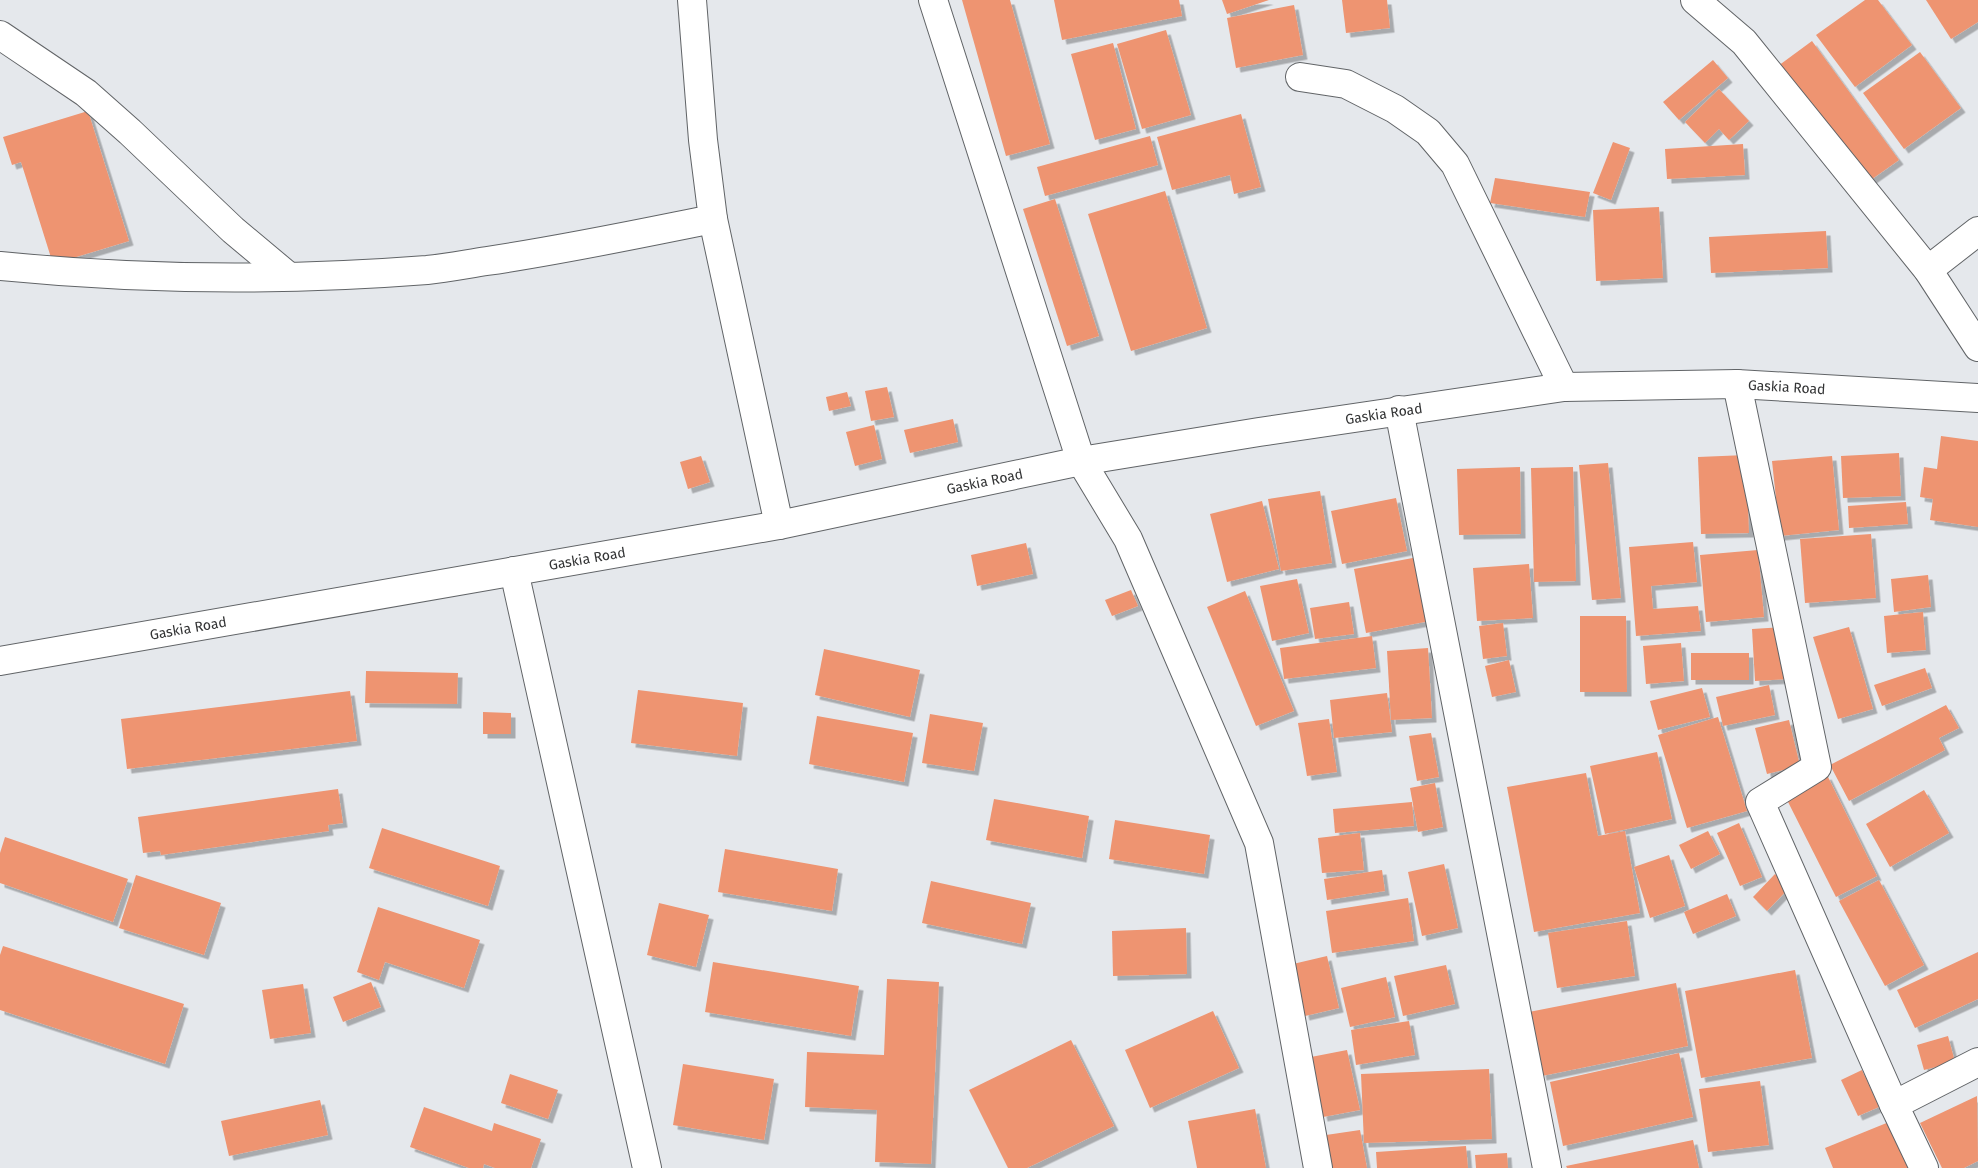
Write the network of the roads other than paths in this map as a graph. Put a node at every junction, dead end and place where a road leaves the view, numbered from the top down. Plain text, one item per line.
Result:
1 (692, 0) edge
2 (933, 0) edge
3 (1699, 1) edge
4 (0, 36) edge
5 (1300, 77) dead end
6 (713, 219) junction
7 (1978, 232) edge
8 (0, 266) edge
9 (1928, 270) junction
10 (288, 276) junction
11 (1978, 347) edge
12 (1737, 384) junction
13 (1564, 387) junction
14 (1978, 398) edge
15 (1399, 410) junction
16 (1081, 461) junction
17 (779, 525) junction
18 (514, 571) junction
19 (0, 661) edge
20 (1978, 1062) edge
21 (1894, 1105) junction
22 (647, 1168) edge
23 (1318, 1168) edge
24 (1547, 1168) edge
25 (1924, 1168) edge

1 - 6 street
2 - 16 street
3 - 9 street
4 - 10 street
5 - 13 street
6 - 10 street
6 - 17 street
7 - 9 street
8 - 10 street
9 - 11 street
12 - 13 street, Gaskia Road
12 - 14 street, Gaskia Road
12 - 21 street
13 - 15 street, Gaskia Road
15 - 16 street, Gaskia Road
15 - 24 street
16 - 17 street, Gaskia Road
16 - 23 street
17 - 18 street, Gaskia Road
18 - 19 street, Gaskia Road
18 - 22 street
20 - 21 street
21 - 25 street

